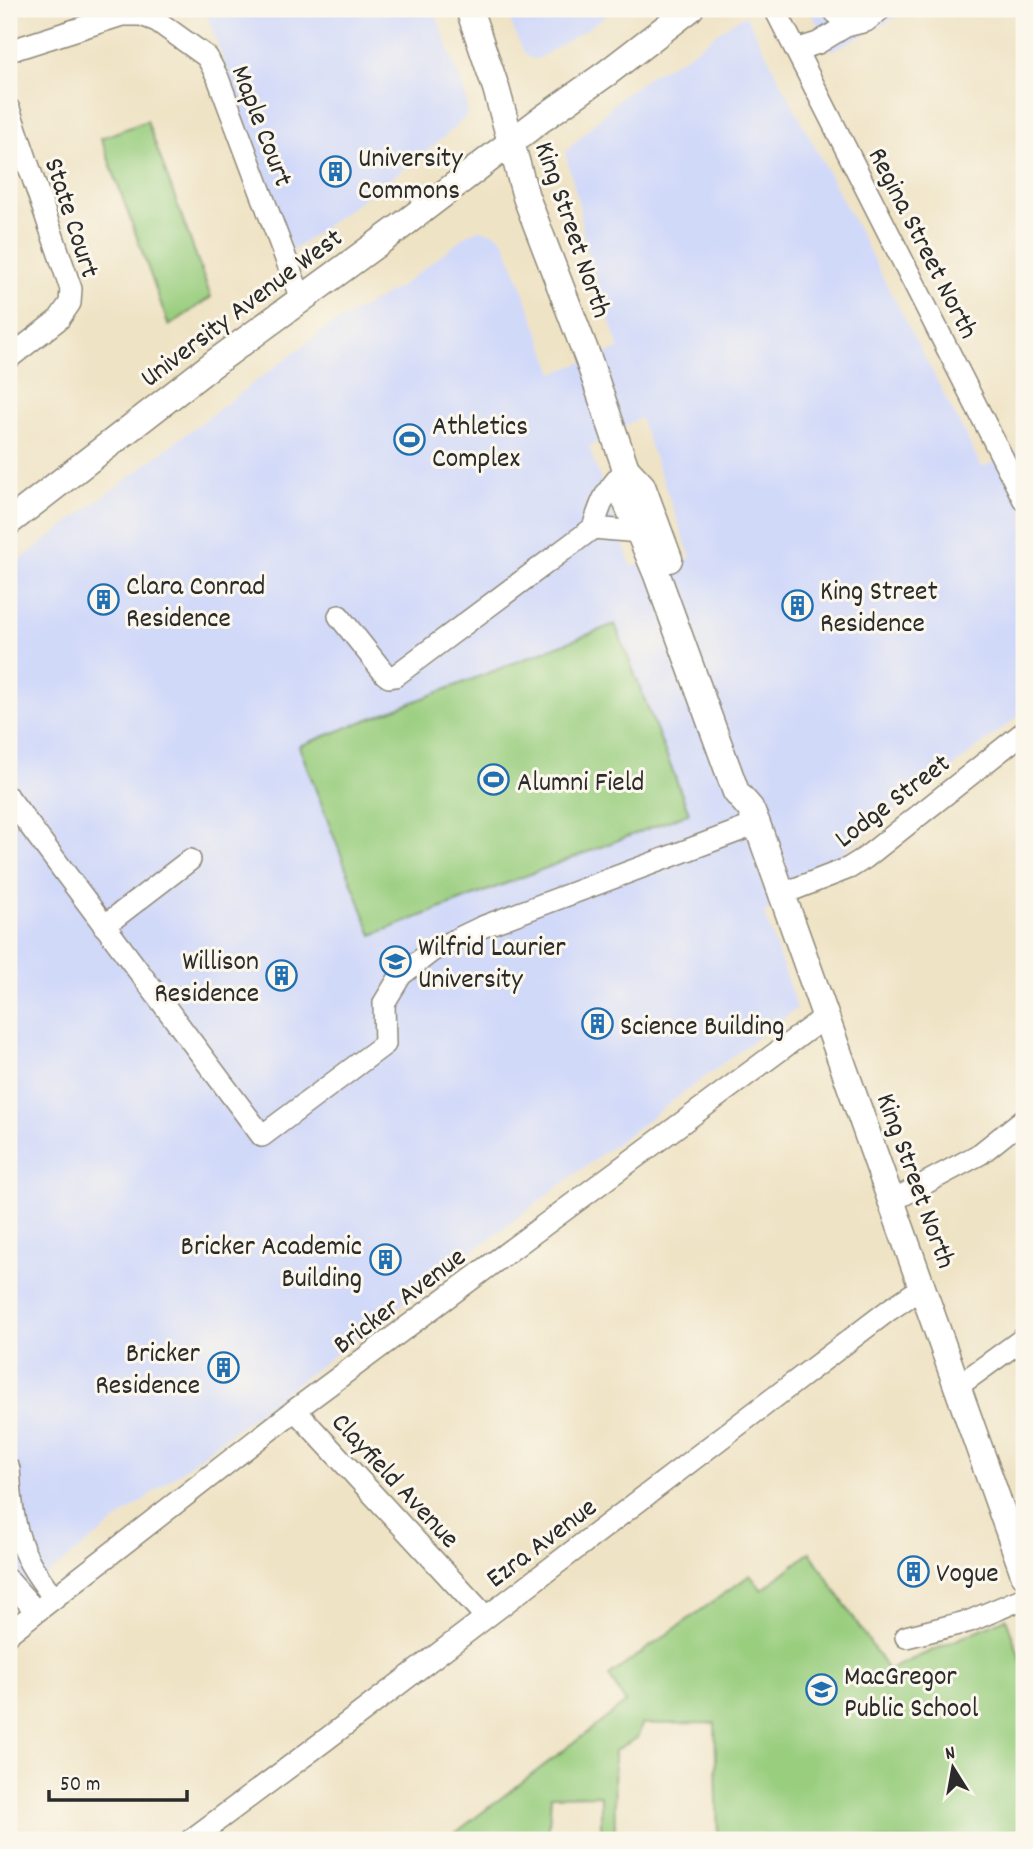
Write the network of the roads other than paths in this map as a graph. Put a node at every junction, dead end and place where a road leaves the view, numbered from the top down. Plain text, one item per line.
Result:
1 (468, 9) edge
2 (690, 9) edge
3 (775, 9) edge
4 (833, 9) edge
5 (881, 9) edge
6 (846, 26) junction
7 (796, 50) junction
8 (9, 51) edge
9 (9, 109) edge
10 (511, 144) junction
11 (301, 299) junction
12 (9, 358) edge
13 (626, 469) junction
14 (1024, 500) edge
15 (9, 522) edge
16 (593, 528) junction
17 (639, 532) junction
18 (339, 615) dead end
19 (1024, 733) edge
20 (9, 798) edge
21 (753, 816) junction
22 (190, 860) dead end
23 (782, 894) junction
24 (104, 926) junction
25 (826, 1016) junction
26 (1024, 1119) edge
27 (892, 1201) junction
28 (923, 1287) junction
29 (1024, 1338) edge
30 (958, 1386) junction
31 (295, 1410) junction
32 (9, 1469) edge
33 (1023, 1566) edge
34 (9, 1581) edge
35 (54, 1598) junction
36 (1024, 1598) edge
37 (36, 1611) junction
38 (485, 1617) junction
39 (9, 1633) edge
40 (906, 1637) dead end
41 (191, 1840) edge

1 - 10 main road, King Street North
2 - 10 main road, University Avenue West
3 - 7 street, Regina Street North
4 - 6 street
5 - 6 street
6 - 7 street
7 - 14 street, Regina Street North
8 - 11 street, Maple Court
9 - 12 street, State Court
10 - 11 main road, University Avenue West
10 - 13 main road, King Street North
11 - 15 main road, University Avenue West
13 - 16 street
13 - 17 main road, King Street North
13 - 21 main road, King Street North
16 - 17 street
16 - 18 street
17 - 21 main road, King Street North
19 - 23 street, Lodge Street
20 - 24 street
21 - 23 main road, King Street North
21 - 24 street
22 - 24 street
23 - 25 main road, King Street North
25 - 27 main road, King Street North
25 - 31 street, Bricker Avenue
26 - 27 street
27 - 28 main road, King Street North
28 - 30 main road, King Street North
28 - 38 street, Ezra Avenue
29 - 30 street
30 - 33 main road, King Street North
31 - 35 street, Bricker Avenue
31 - 38 street, Clayfield Avenue
32 - 35 street
34 - 37 street
35 - 37 street, Bricker Avenue
36 - 40 street
37 - 39 street, Bricker Avenue
38 - 41 street, Ezra Avenue

